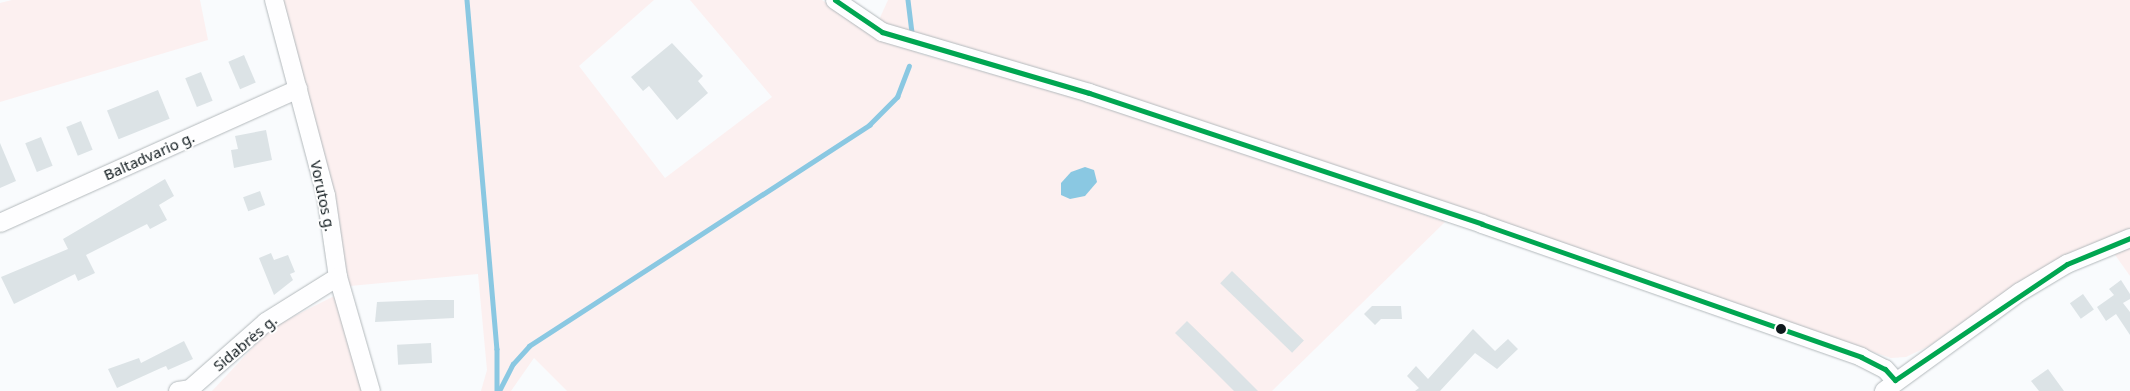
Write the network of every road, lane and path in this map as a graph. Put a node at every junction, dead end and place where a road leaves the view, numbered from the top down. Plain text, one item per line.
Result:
1 (274, 0) edge
2 (835, 0) edge
3 (298, 89) junction
4 (0, 223) edge
5 (2130, 238) edge
6 (338, 277) junction
7 (1889, 386) edge
8 (178, 391) edge
9 (371, 391) edge

1 - 3 street, Vorutos g.
2 - 7 street
3 - 4 street, Baltadvario g.
3 - 6 street, Vorutos g.
5 - 7 street
6 - 8 street, Sidabrės g.
6 - 9 street, Vorutos g.

